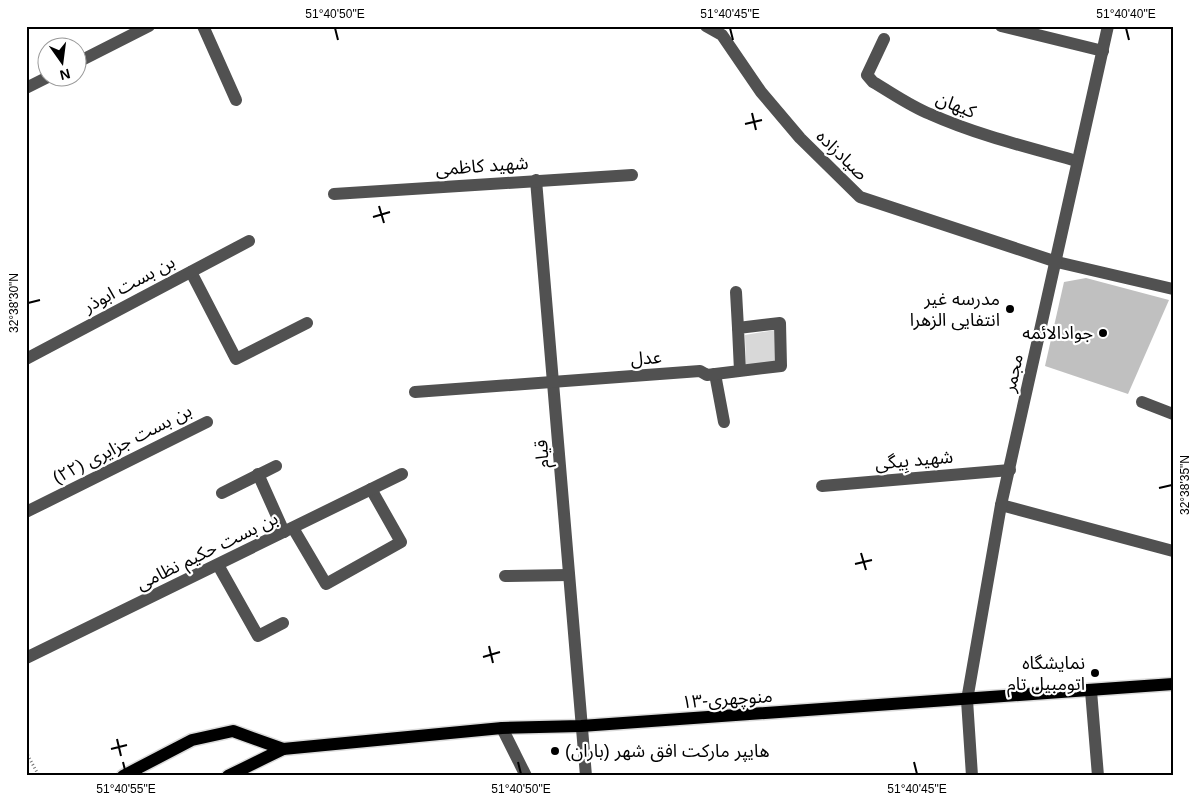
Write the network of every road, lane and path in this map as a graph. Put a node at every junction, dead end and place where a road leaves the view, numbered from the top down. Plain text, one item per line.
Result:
1 (149, 26) edge
2 (203, 26) edge
3 (706, 26) edge
4 (1002, 26) edge
5 (1108, 26) edge
6 (884, 40) dead end
7 (1103, 51) junction
8 (88, 57) edge
9 (38, 82) edge
10 (26, 88) edge
11 (236, 100) dead end
12 (1077, 161) junction
13 (632, 175) dead end
14 (536, 180) junction
15 (334, 194) dead end
16 (249, 241) dead end
17 (1057, 262) junction
18 (190, 272) junction
19 (1173, 289) edge
20 (736, 292) dead end
21 (307, 323) dead end
22 (738, 328) junction
23 (26, 359) edge
24 (740, 371) junction
25 (715, 374) junction
26 (554, 382) junction
27 (415, 392) dead end
28 (1142, 402) dead end
29 (1173, 414) edge
30 (206, 422) dead end
31 (724, 422) dead end
32 (276, 466) dead end
33 (1010, 470) junction
34 (258, 474) junction
35 (402, 474) dead end
36 (822, 486) dead end
37 (371, 489) junction
38 (222, 493) dead end
39 (1001, 505) junction
40 (26, 512) edge
41 (289, 530) junction
42 (1173, 551) edge
43 (218, 565) junction
44 (569, 575) junction
45 (505, 576) dead end
46 (282, 623) dead end
47 (26, 658) edge
48 (1173, 684) edge
49 (1091, 691) junction
50 (967, 700) junction
51 (581, 726) junction
52 (502, 728) junction
53 (283, 749) junction
54 (26, 752) edge
55 (39, 776) edge
56 (123, 776) edge
57 (228, 776) edge
58 (526, 776) edge
59 (586, 776) edge
60 (972, 776) edge
61 (1098, 776) edge

1 - 8 street
2 - 11 street
3 - 17 street, صیادزاده
4 - 7 street
5 - 7 street, مجمر
6 - 12 street, کیهان
7 - 12 street, مجمر
9 - 10 street
12 - 17 street, مجمر
13 - 14 street, شهید کاظمی
14 - 15 street, شهید کاظمی
14 - 26 street, قیام
16 - 18 street, بن بست ابوذر
17 - 19 street, صیادزاده
17 - 33 street, مجمر
18 - 21 street
18 - 23 street, بن بست ابوذر
20 - 22 street
22 - 24 street
22 - 24 street, عدل
24 - 25 street, عدل
25 - 26 street, عدل
25 - 31 street
26 - 27 street, عدل
26 - 44 street, قیام
28 - 29 street
30 - 40 street, بن بست جزایری (۲۲)
32 - 34 street
33 - 36 street, شهید بِیگی
33 - 39 street, مجمر
34 - 38 street
34 - 41 street
35 - 37 street, بن بست حکیم نظامی
37 - 41 street, بن بست حکیم نظامی
37 - 41 street
39 - 42 street
39 - 50 street, مجمر
41 - 43 street, بن بست حکیم نظامی
43 - 46 street
43 - 47 street, بن بست حکیم نظامی
44 - 45 street
44 - 51 street, قیام
48 - 49 main road, ۱۳-منوچهری
49 - 50 main road, ۱۳-منوچهری
49 - 61 street
50 - 51 main road, ۱۳-منوچهری
50 - 60 street, مجمر
51 - 52 main road, ۱۳-منوچهری
51 - 59 street, قیام
52 - 53 main road, ۱۳-منوچهری
52 - 58 street
53 - 56 main road
53 - 57 main road
54 - 55 path

